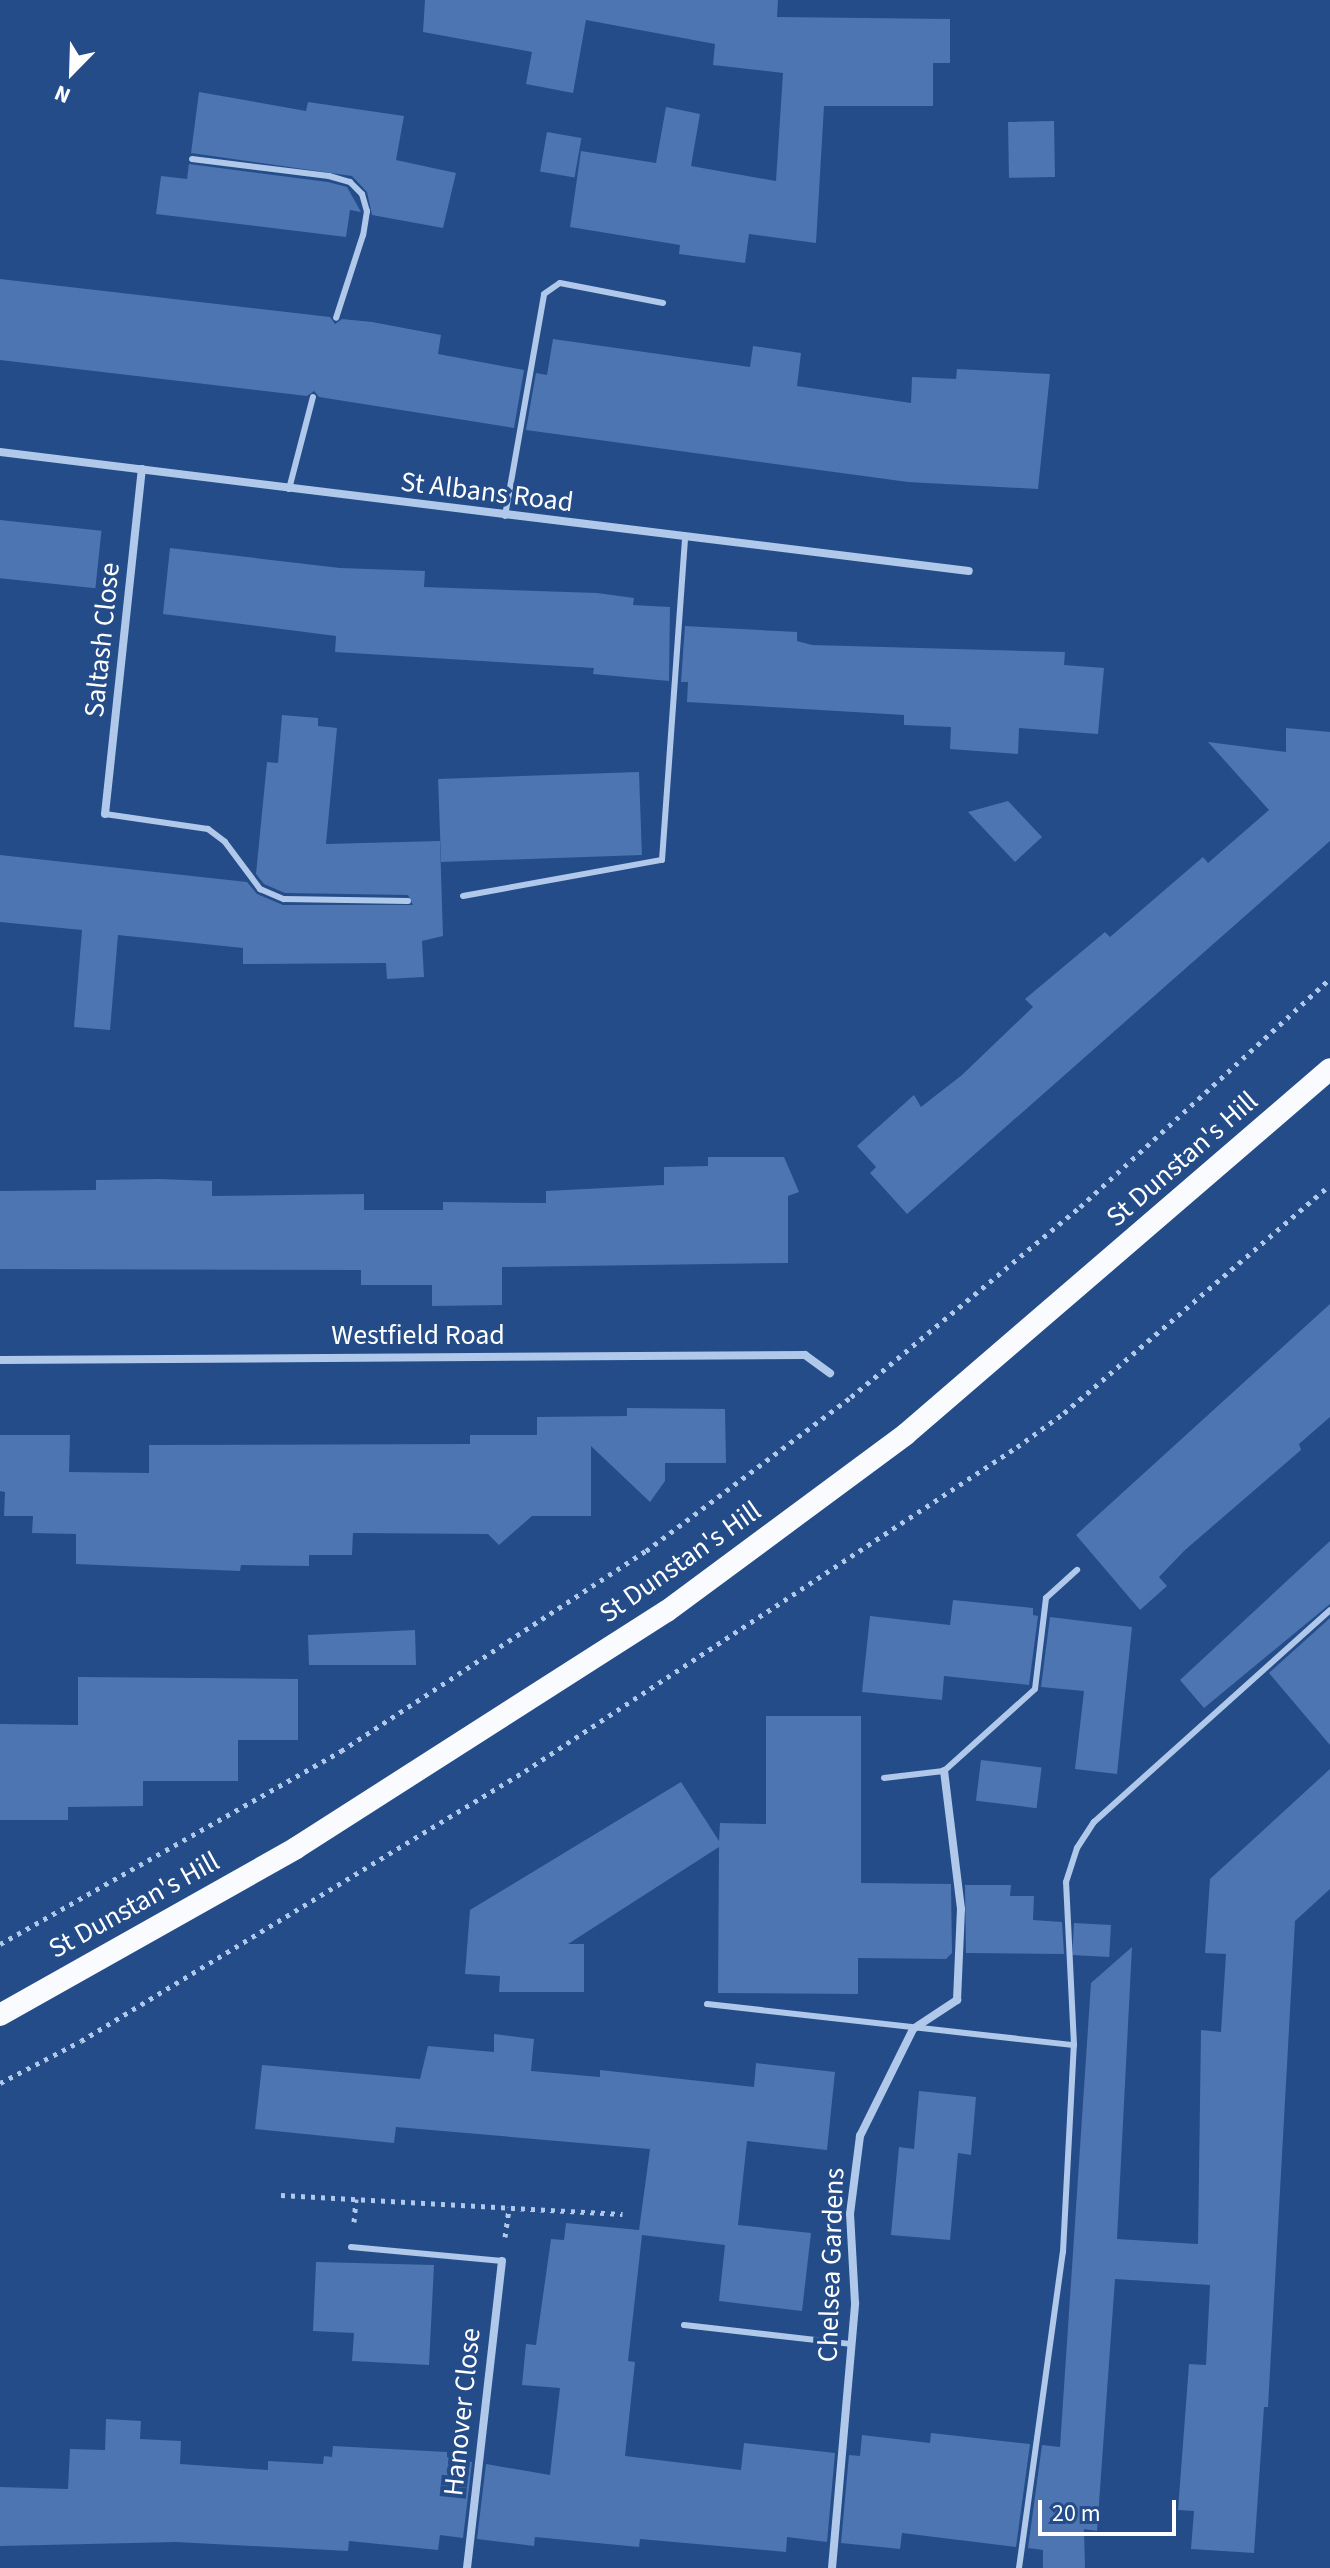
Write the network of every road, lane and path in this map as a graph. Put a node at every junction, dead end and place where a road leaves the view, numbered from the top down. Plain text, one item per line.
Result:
1 (192, 159) dead end
2 (663, 303) dead end
3 (336, 318) dead end
4 (313, 397) dead end
5 (0, 452) edge
6 (142, 469) junction
7 (289, 489) junction
8 (505, 516) junction
9 (685, 539) junction
10 (969, 571) dead end
11 (105, 814) joint
12 (463, 896) dead end
13 (408, 901) dead end
14 (1330, 1069) edge
15 (1330, 1185) edge
16 (0, 1360) edge
17 (830, 1373) dead end
18 (1077, 1570) dead end
19 (1330, 1610) edge
20 (341, 1751) dead end
21 (944, 1771) junction
22 (884, 1778) dead end
23 (0, 1944) edge
24 (707, 2004) dead end
25 (0, 2015) edge
26 (913, 2029) junction
27 (1074, 2045) junction
28 (0, 2083) edge
29 (281, 2195) dead end
30 (622, 2214) dead end
31 (351, 2247) dead end
32 (502, 2261) joint
33 (684, 2325) dead end
34 (852, 2344) junction
35 (467, 2568) edge
36 (832, 2568) edge
37 (1019, 2568) edge

1 - 3 lane
2 - 8 lane
4 - 7 lane
5 - 6 street, St Albans Road
6 - 7 street, St Albans Road
6 - 11 street, Saltash Close
7 - 8 street, St Albans Road
8 - 9 street, St Albans Road
9 - 10 street, St Albans Road
9 - 12 lane
11 - 13 lane
14 - 25 highway, St Dunstan's Hill
15 - 28 path
16 - 17 street, Westfield Road
18 - 21 lane
19 - 27 lane
20 - 23 path
21 - 22 lane
21 - 26 street
24 - 26 lane
26 - 27 lane
26 - 34 street, Chelsea Gardens
27 - 37 lane
29 - 30 path
31 - 32 lane
32 - 35 street, Hanover Close
33 - 34 lane
34 - 36 street, Chelsea Gardens

